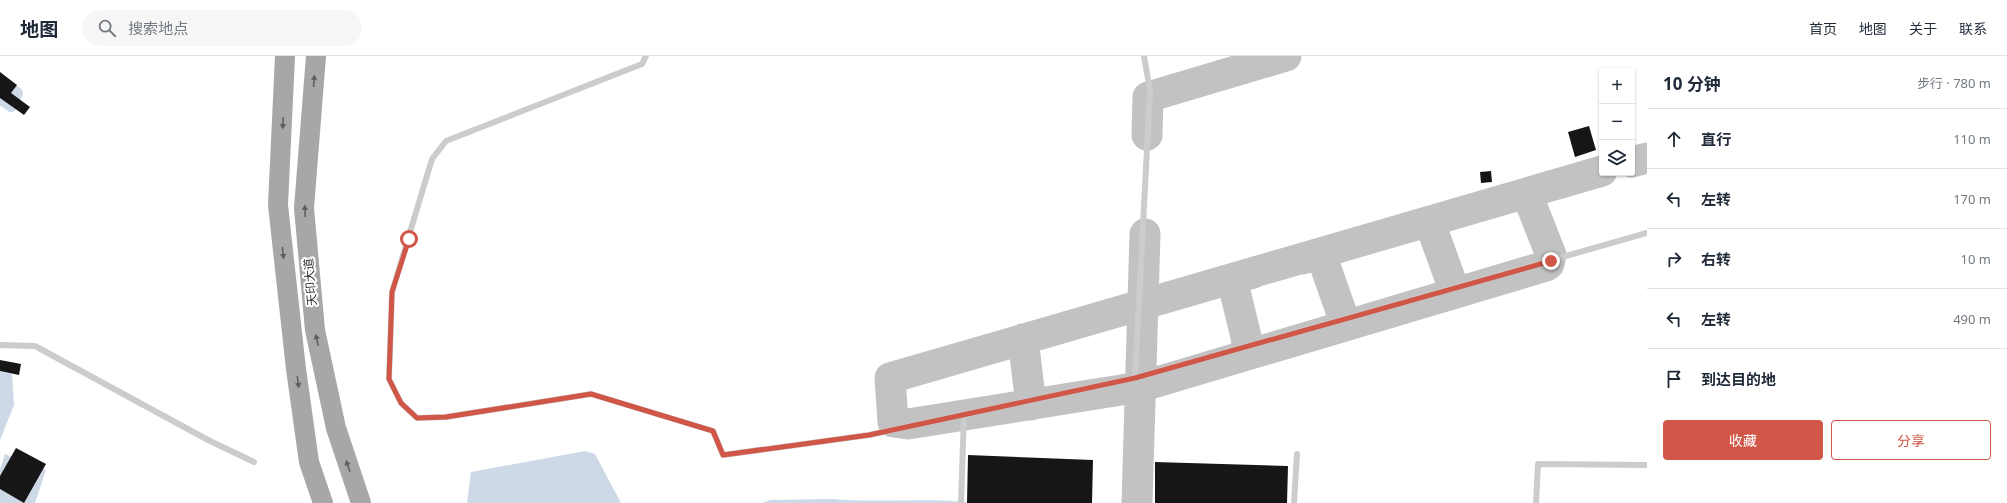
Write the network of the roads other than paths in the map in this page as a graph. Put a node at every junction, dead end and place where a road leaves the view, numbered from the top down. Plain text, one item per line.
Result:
1 (285, 56) edge
2 (316, 56) edge
3 (646, 56) edge
4 (1144, 56) edge
5 (1647, 233) edge
6 (0, 345) edge
7 (1135, 378) junction
8 (964, 415) junction
9 (1297, 454) dead end
10 (254, 462) dead end
11 (1647, 465) edge
12 (323, 503) edge
13 (361, 503) edge
14 (961, 503) edge
15 (1294, 503) edge
16 (1536, 503) edge

1 -> 12 main road, 天印大道
13 -> 2 main road, 天印大道
3 - 8 lane
4 - 7 lane
5 - 7 lane
6 - 10 lane
7 - 8 lane
8 - 14 lane
9 - 15 lane
11 - 16 lane

